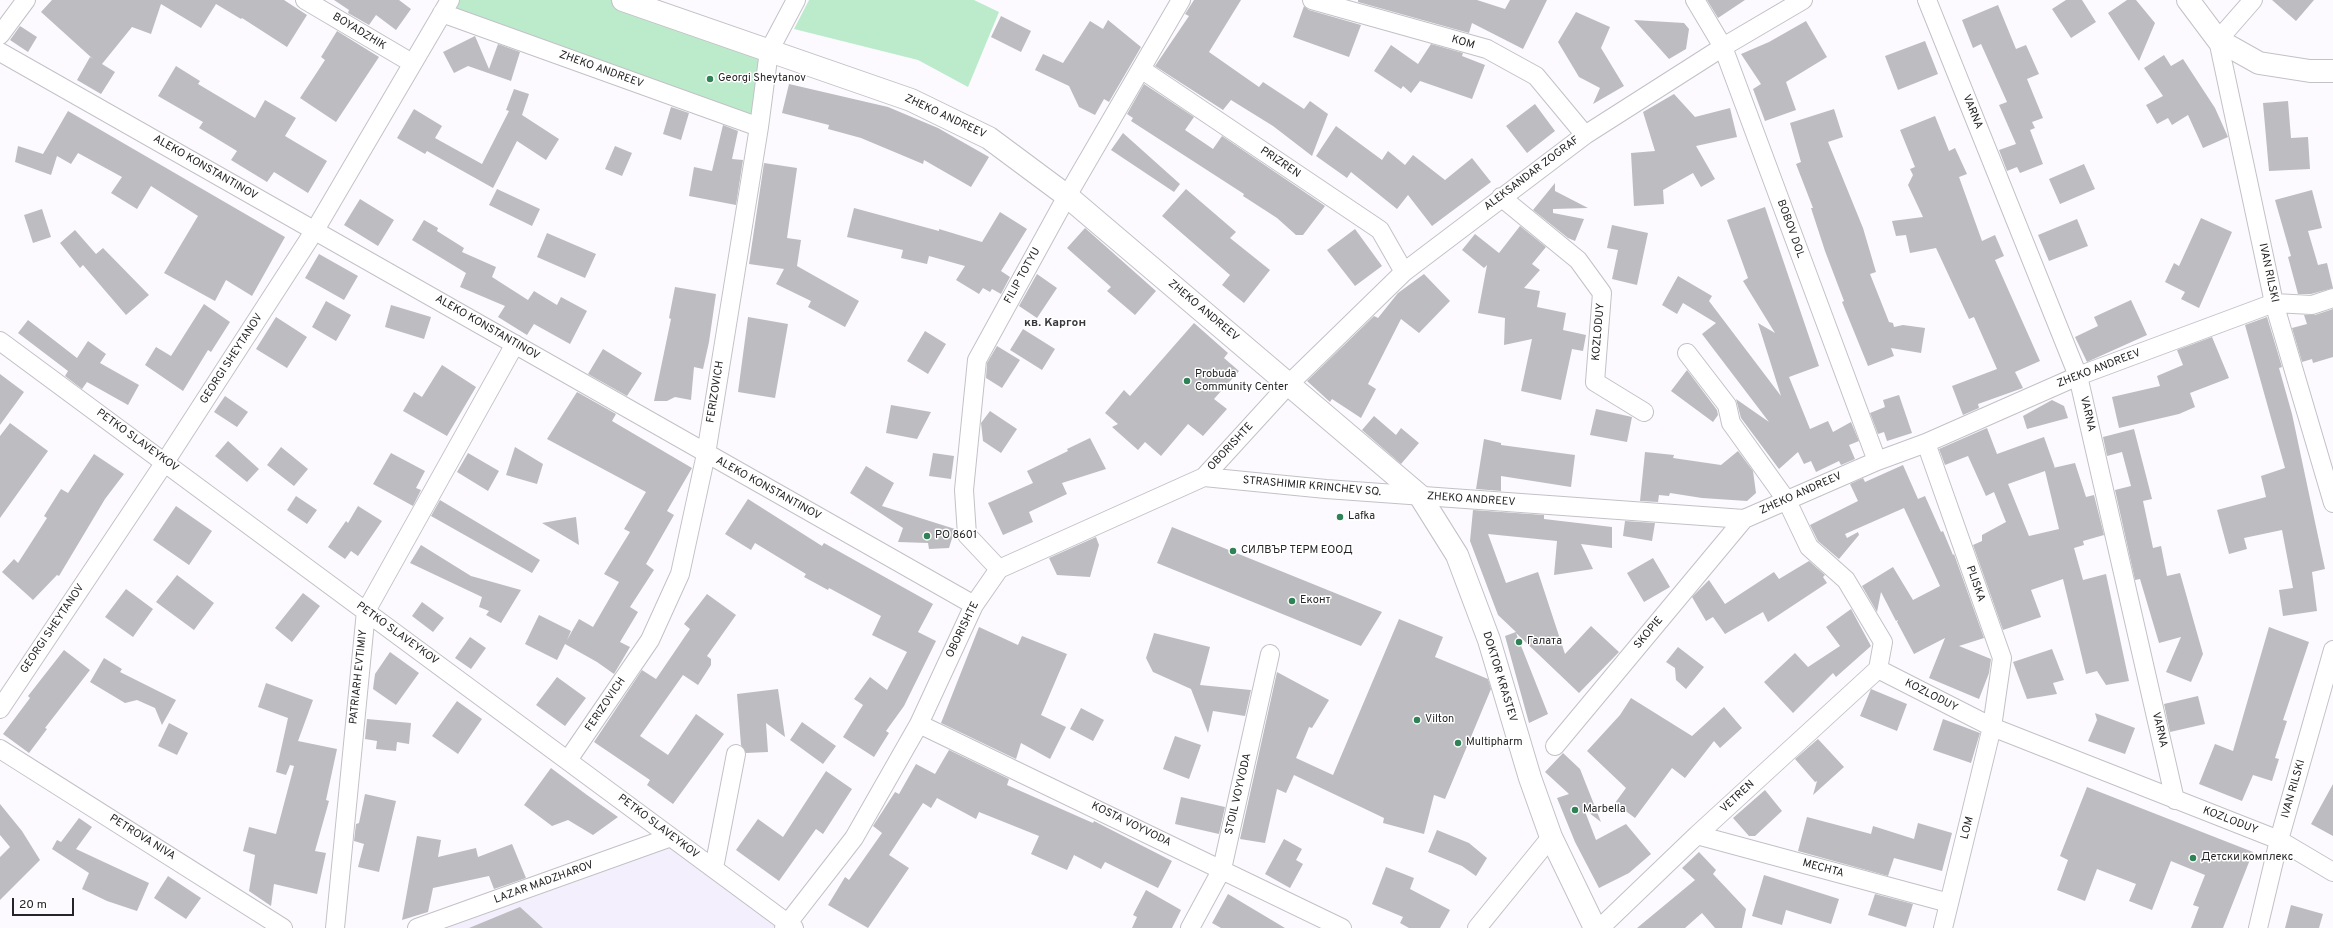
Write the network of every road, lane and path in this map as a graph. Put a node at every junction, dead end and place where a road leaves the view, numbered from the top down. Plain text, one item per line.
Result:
1 (26, 0) edge
2 (306, 0) edge
3 (623, 0) edge
4 (796, 0) edge
5 (1182, 0) edge
6 (1312, 0) edge
7 (1695, 0) edge
8 (1803, 0) edge
9 (1927, 0) edge
10 (2188, 0) edge
11 (2253, 0) edge
12 (446, 6) edge
13 (0, 35) edge
14 (2218, 40) junction
15 (1723, 47) junction
16 (769, 51) junction
17 (0, 52) edge
18 (412, 64) junction
19 (1140, 69) junction
20 (2333, 71) edge
21 (759, 127) junction
22 (1585, 135) junction
23 (1067, 196) junction
24 (1501, 197) junction
25 (315, 230) junction
26 (1404, 272) junction
27 (2333, 298) edge
28 (2274, 303) junction
29 (0, 341) edge
30 (515, 344) junction
31 (1687, 353) dead end
32 (2078, 376) junction
33 (1289, 384) junction
34 (1644, 412) dead end
35 (1926, 443) junction
36 (706, 454) junction
37 (1877, 461) junction
38 (165, 462) junction
39 (1204, 477) junction
40 (1420, 496) junction
41 (1787, 501) junction
42 (2333, 503) edge
43 (1744, 519) junction
44 (999, 569) junction
45 (974, 605) junction
46 (366, 611) junction
47 (2333, 650) edge
48 (1270, 654) dead end
49 (1878, 669) junction
50 (0, 709) edge
51 (919, 724) junction
52 (1992, 727) junction
53 (1555, 746) dead end
54 (0, 749) edge
55 (736, 754) dead end
56 (568, 760) junction
57 (2175, 800) junction
58 (1697, 835) junction
59 (671, 837) junction
60 (1550, 837) junction
61 (2279, 840) junction
62 (714, 868) junction
63 (1222, 869) junction
64 (2333, 872) edge
65 (1949, 903) junction
66 (789, 927) edge
67 (283, 928) edge
68 (335, 928) edge
69 (417, 928) edge
70 (1190, 928) edge
71 (1342, 928) edge
72 (1477, 928) edge
73 (1595, 928) edge
74 (1600, 928) edge
75 (1943, 928) edge
76 (2258, 928) edge

1 - 13 street
2 - 18 street, BOYADZHIK
3 - 16 street, ZHEKO ANDREEV
4 - 16 street, FERIZOVICH
5 - 19 street, FILIP TOTYU
6 - 22 street, KOM
7 - 15 street, BOBOV DOL
8 - 15 street, ALEKSANDAR ZOGRAF
9 - 32 street, VARNA
10 - 14 street
11 - 14 street
12 - 18 street, GEORGI SHEYTANOV
12 - 21 street, ZHEKO ANDREEV
14 - 20 street
14 - 28 street, IVAN RILSKI
15 - 22 street, ALEKSANDAR ZOGRAF
15 - 37 street, BOBOV DOL
16 - 21 street, FERIZOVICH
16 - 23 street, ZHEKO ANDREEV
17 - 25 street, ALEKO KONSTANTINOV
18 - 25 street, GEORGI SHEYTANOV
19 - 23 street, FILIP TOTYU
19 - 26 street, PRIZREN
21 - 36 street, FERIZOVICH
22 - 24 street, ALEKSANDAR ZOGRAF
23 - 33 street, ZHEKO ANDREEV
23 - 44 street, FILIP TOTYU
24 - 26 street, ALEKSANDAR ZOGRAF
24 - 34 street, KOZLODUY
25 - 30 street, ALEKO KONSTANTINOV
25 - 38 street, GEORGI SHEYTANOV
26 - 33 street, ALEKSANDAR ZOGRAF
27 - 28 street, ZHEKO ANDREEV
28 - 32 street, ZHEKO ANDREEV
28 - 42 street, IVAN RILSKI
29 - 38 street, PETKO SLAVEYKOV
30 - 36 street, ALEKO KONSTANTINOV
30 - 46 street, PATRIARH EVTIMIY
31 - 41 street
32 - 35 street, ZHEKO ANDREEV
32 - 57 street, VARNA
33 - 39 street, OBORISHTE
33 - 40 street, ZHEKO ANDREEV
35 - 37 street, ZHEKO ANDREEV
35 - 52 street, PLISKA
36 - 45 street, ALEKO KONSTANTINOV
36 - 56 street, FERIZOVICH
37 - 41 street, ZHEKO ANDREEV
38 - 46 street, PETKO SLAVEYKOV
38 - 50 street, GEORGI SHEYTANOV
39 - 40 street, STRASHIMIR KRINCHEV SQ.
39 - 44 street, OBORISHTE
40 - 43 street, ZHEKO ANDREEV
40 - 60 street, DOKTOR KRASTEV
41 - 43 street, ZHEKO ANDREEV
41 - 49 street
43 - 53 street, SKOPIE
44 - 45 street, OBORISHTE
45 - 51 street, OBORISHTE
46 - 56 street, PETKO SLAVEYKOV
46 - 68 street, PATRIARH EVTIMIY
47 - 61 street, IVAN RILSKI
48 - 63 street, STOIL VOYVODA
49 - 52 street, KOZLODUY
49 - 58 street, VETREN
51 - 63 street, KOSTA VOYVODA
51 - 66 street, OBORISHTE
52 - 57 street, KOZLODUY
52 - 65 street, LOM
54 - 67 street, PETROVA NIVA
55 - 62 street
56 - 59 street, PETKO SLAVEYKOV
57 - 61 street, KOZLODUY
58 - 65 street, MECHTA
58 - 74 street, VETREN
59 - 62 street, PETKO SLAVEYKOV
59 - 69 street, LAZAR MADZHAROV
60 - 72 street
60 - 73 street, DOKTOR KRASTEV
61 - 64 street, KOZLODUY
61 - 76 street, IVAN RILSKI
62 - 66 street, PETKO SLAVEYKOV
63 - 70 street, STOIL VOYVODA
63 - 71 street, KOSTA VOYVODA
65 - 75 street, LOM

